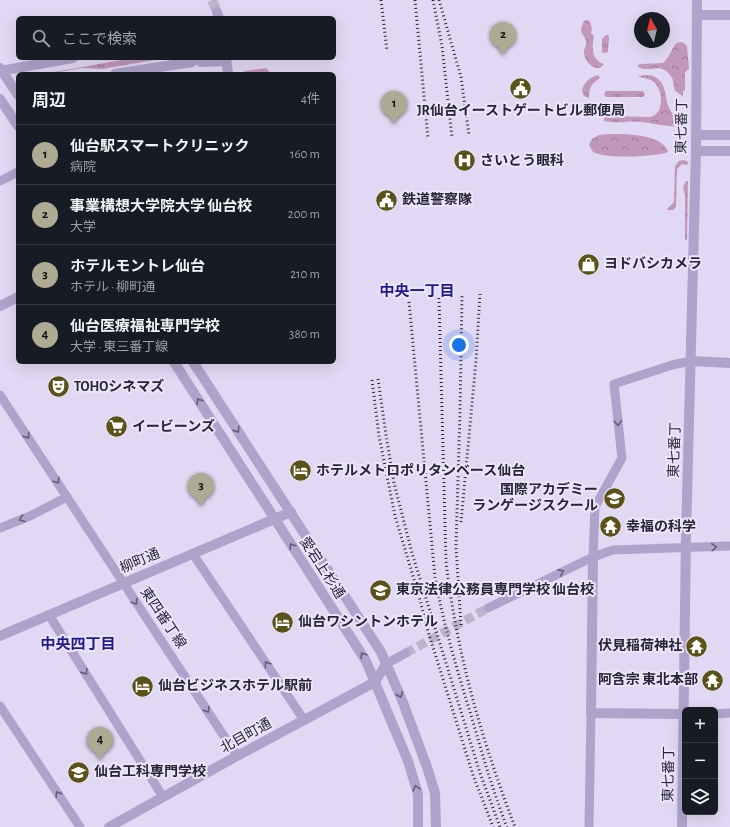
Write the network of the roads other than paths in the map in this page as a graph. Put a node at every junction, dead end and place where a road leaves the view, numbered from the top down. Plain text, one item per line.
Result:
1 (697, 0) edge
2 (697, 15) junction
3 (730, 15) edge
4 (61, 60) edge
5 (226, 60) edge
6 (1, 70) edge
7 (128, 72) edge
8 (228, 72) edge
9 (16, 91) edge
10 (16, 95) edge
11 (0, 99) edge
12 (16, 123) edge
13 (696, 135) junction
14 (730, 135) edge
15 (696, 151) junction
16 (730, 151) edge
17 (16, 173) edge
18 (0, 181) edge
19 (16, 298) edge
20 (0, 306) edge
21 (691, 361) junction
22 (730, 363) edge
23 (175, 364) edge
24 (194, 364) edge
25 (0, 395) edge
26 (67, 497) junction
27 (291, 512) junction
28 (274, 519) junction
29 (0, 528) edge
30 (730, 546) edge
31 (686, 547) junction
32 (193, 554) junction
33 (593, 556) junction
34 (123, 584) junction
35 (488, 608) tunnel mouth
36 (49, 615) junction
37 (0, 636) edge
38 (406, 653) tunnel mouth
39 (386, 664) junction
40 (375, 682) junction
41 (0, 706) edge
42 (684, 707) edge
43 (591, 713) junction
44 (730, 713) edge
45 (682, 714) edge
46 (718, 714) edge
47 (304, 720) junction
48 (683, 743) edge
49 (237, 756) junction
50 (163, 797) junction
51 (80, 827) edge
52 (109, 827) edge
53 (418, 827) edge
54 (436, 827) edge
55 (589, 827) edge
56 (682, 827) edge

1 - 2 street, 東七番丁
2 - 3 street
2 - 13 street, 東七番丁
4 - 6 street
5 - 7 street
5 - 8 street
6 - 9 street
10 - 11 street
11 - 12 street
13 - 14 street
13 - 15 street, 東七番丁
15 - 16 street
15 - 21 street, 東七番丁
17 - 18 street
19 - 20 street
21 - 22 street
21 - 31 street, 東七番丁
21 -> 33 street
28 -> 23 street, 愛宕上杉通
24 -> 27 street, 愛宕上杉通
25 -> 26 street, 東四番丁線
26 -> 29 street
26 - 34 street, 東四番丁線
27 - 28 street, 柳町通
27 - 39 street, 愛宕上杉通
28 - 32 street, 柳町通
40 -> 28 street, 愛宕上杉通
31 -> 30 street
31 - 33 street
31 - 42 street, 東七番丁
32 - 34 street, 柳町通
47 -> 32 street
35 -> 33 street
33 - 43 street
34 - 36 street, 柳町通
34 -> 49 street, 東四番丁線
36 - 37 street, 柳町通
36 -> 50 street
38 - 39 street
39 - 40 street
39 -> 54 street, 愛宕上杉通
40 - 47 street, 北目町通
53 -> 40 street, 愛宕上杉通
51 -> 41 street
43 - 45 street
43 - 55 street
44 - 46 street
47 - 49 street, 北目町通
48 - 56 street, 東七番丁
49 - 50 street, 北目町通
50 - 52 street, 北目町通

